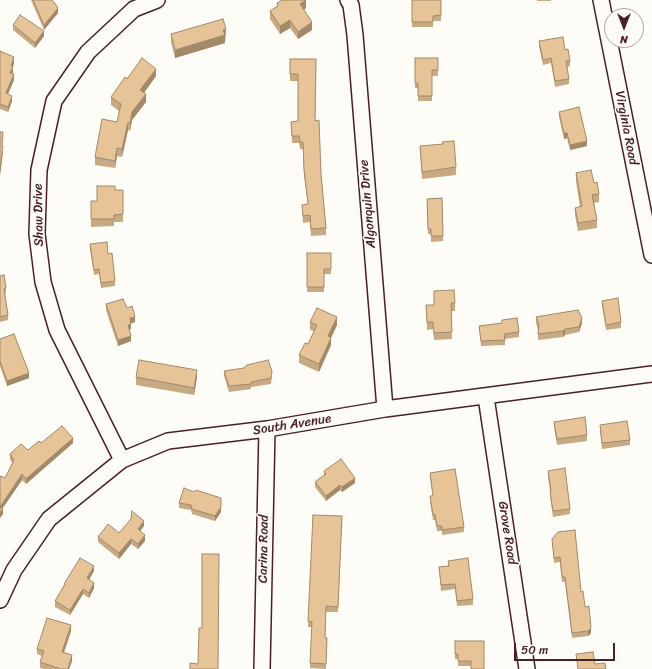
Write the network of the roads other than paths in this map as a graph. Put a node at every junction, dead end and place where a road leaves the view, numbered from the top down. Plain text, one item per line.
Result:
1 (157, 0) edge
2 (348, 0) edge
3 (600, 0) edge
4 (652, 255) edge
5 (652, 374) edge
6 (486, 397) junction
7 (385, 409) junction
8 (267, 430) junction
9 (122, 460) junction
10 (0, 600) edge
11 (262, 669) edge
12 (527, 669) edge

1 - 9 street, Shaw Drive
2 - 7 street, Algonquin Drive
3 - 4 street, Virginia Road
5 - 6 street, South Avenue
6 - 7 street, South Avenue
6 - 12 street, Grove Road
7 - 8 street, South Avenue
8 - 9 street, South Avenue
8 - 11 street, Carina Road
9 - 10 street, South Avenue

